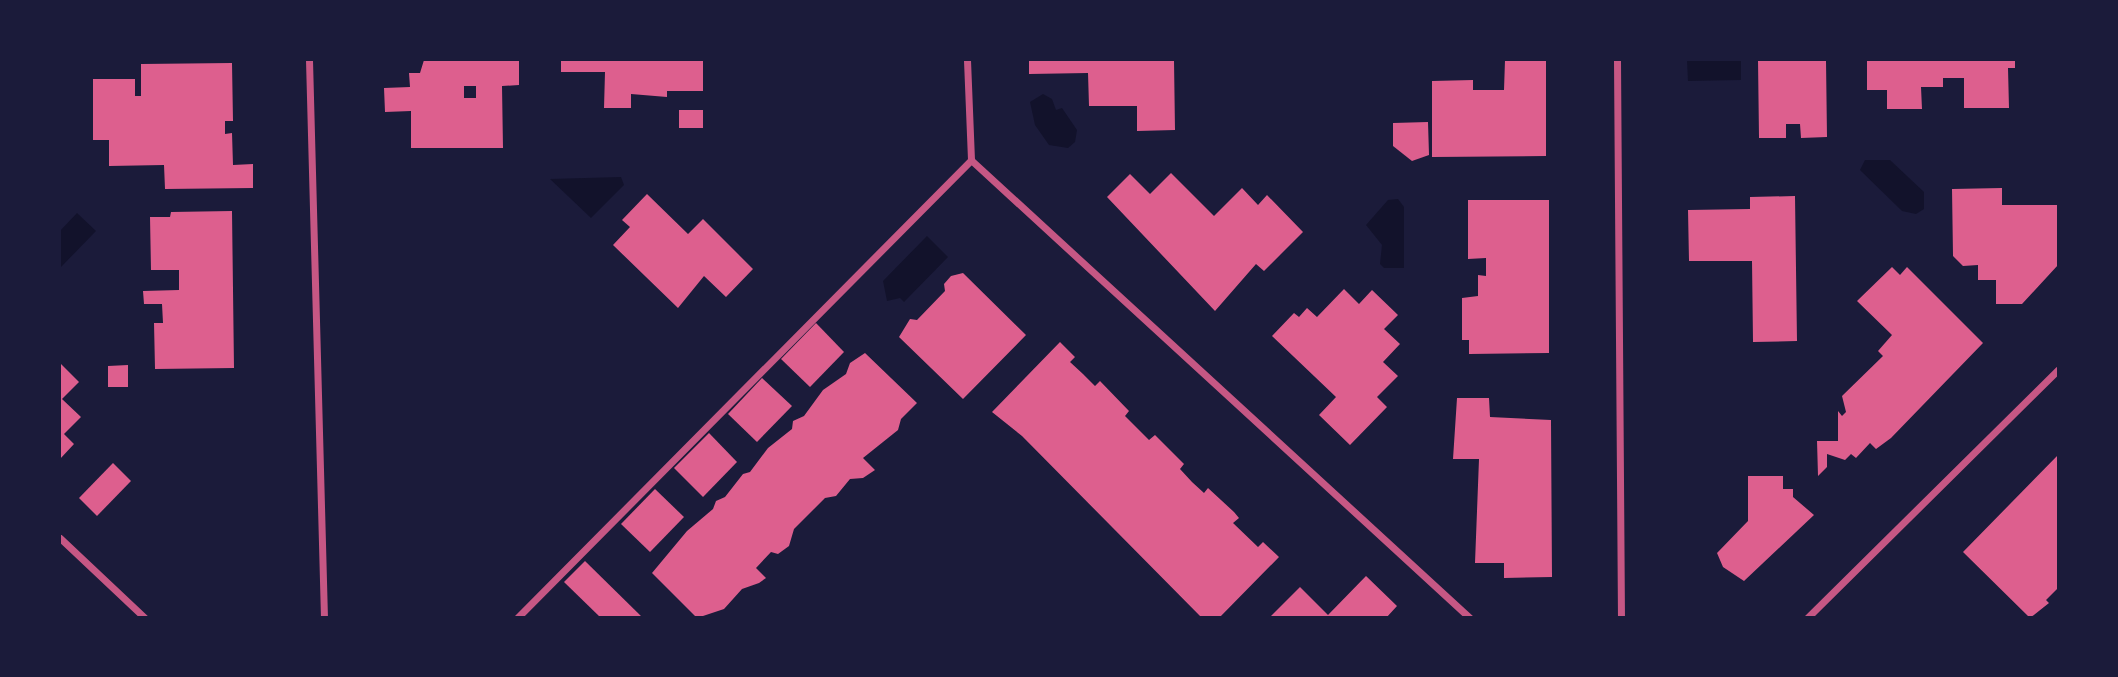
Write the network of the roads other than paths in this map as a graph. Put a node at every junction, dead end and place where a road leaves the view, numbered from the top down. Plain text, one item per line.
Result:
1 (309, 60) edge
2 (967, 60) edge
3 (1617, 60) edge
4 (971, 160) junction
5 (2059, 370) edge
6 (60, 538) edge
7 (145, 618) edge
8 (324, 618) edge
9 (517, 618) edge
10 (1470, 618) edge
11 (1621, 618) edge
12 (1807, 618) edge

1 - 8 street
2 - 4 street
3 - 11 street
4 - 9 street
4 - 10 street
5 - 12 street
6 - 7 street

